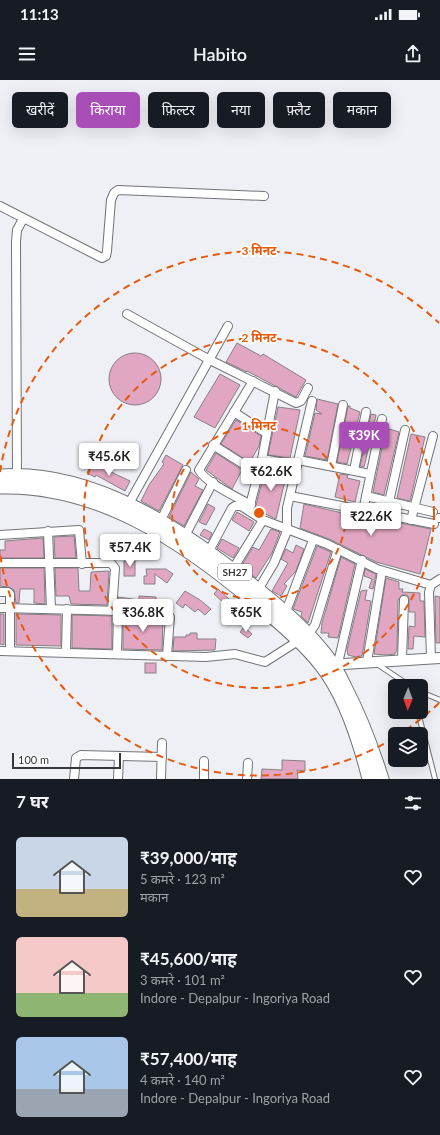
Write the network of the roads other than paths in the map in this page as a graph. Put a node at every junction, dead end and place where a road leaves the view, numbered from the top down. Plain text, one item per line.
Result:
1 (264, 196) dead end
2 (0, 206) edge
3 (23, 218) junction
4 (127, 314) dead end
5 (228, 326) dead end
6 (210, 360) junction
7 (253, 381) junction
8 (308, 388) dead end
9 (275, 391) junction
10 (312, 401) dead end
11 (343, 405) dead end
12 (234, 412) junction
13 (366, 412) dead end
14 (382, 419) dead end
15 (405, 430) dead end
16 (266, 433) junction
17 (433, 436) dead end
18 (213, 445) junction
19 (262, 459) junction
20 (297, 462) junction
21 (331, 466) junction
22 (186, 470) dead end
23 (354, 470) junction
24 (17, 474) junction
25 (259, 474) junction
26 (370, 474) junction
27 (0, 476) edge
28 (213, 482) junction
29 (0, 487) edge
30 (290, 496) junction
31 (366, 496) junction
32 (389, 502) junction
33 (414, 508) junction
34 (126, 509) junction
35 (250, 509) junction
36 (363, 511) junction
37 (433, 512) dead end
38 (161, 520) junction
39 (262, 520) junction
40 (411, 520) junction
41 (438, 520) edge
42 (288, 530) junction
43 (48, 531) junction
44 (0, 535) edge
45 (185, 536) junction
46 (313, 540) junction
47 (338, 549) junction
48 (209, 551) junction
49 (362, 560) junction
50 (0, 563) edge
51 (49, 563) junction
52 (82, 564) junction
53 (233, 570) junction
54 (382, 571) junction
55 (440, 579) edge
56 (431, 585) junction
57 (258, 590) junction
58 (0, 592) edge
59 (404, 600) dead end
60 (0, 608) edge
61 (11, 608) junction
62 (51, 609) junction
63 (67, 609) junction
64 (115, 612) junction
65 (285, 614) junction
66 (303, 638) junction
67 (10, 650) junction
68 (0, 651) edge
69 (66, 652) junction
70 (117, 653) junction
71 (167, 655) junction
72 (435, 658) edge
73 (402, 660) junction
74 (370, 662) junction
75 (331, 664) junction
76 (398, 679) edge
77 (428, 695) edge
78 (440, 700) edge
79 (420, 719) edge
80 (162, 743) dead end
81 (119, 756) junction
82 (162, 757) junction
83 (204, 761) dead end
84 (248, 763) dead end
85 (74, 779) edge
86 (118, 779) edge
87 (162, 779) edge
88 (204, 779) edge
89 (247, 779) edge
90 (369, 779) edge
91 (382, 779) edge
92 (435, 779) edge

1 - 3 street
2 - 3 street
3 - 24 street
4 - 6 street
5 - 6 street
6 - 7 street
6 - 34 street
7 - 9 street
7 - 12 street
8 - 9 street
9 - 16 street
10 - 20 street
11 - 21 street
12 - 16 street
12 - 18 street
13 - 23 street
14 - 26 street
15 - 32 street
16 - 19 street
17 - 33 street
18 - 25 street
18 - 28 street
19 - 20 street
19 - 25 street
20 - 21 street
20 - 30 street
21 - 23 street
22 - 38 street
23 - 26 street
24 - 27 main road, SH27
24 - 34 main road, SH27
25 - 35 street
26 - 31 street
28 - 35 street
28 - 45 street
29 - 34 main road, SH27
30 - 36 street
30 - 42 street
31 - 32 street
31 - 36 street
32 - 33 street
33 - 37 street
33 - 40 street
34 - 38 main road, SH27
34 - 66 main road, SH27
35 - 39 street
35 - 48 street
36 - 40 street
38 - 45 main road, SH27
39 - 42 street
39 - 53 street
40 - 41 street
42 - 46 street
42 - 57 street
43 - 44 street
43 - 51 street
43 - 52 street
45 - 48 main road, SH27
46 - 47 street
46 - 65 street
47 - 49 street
47 - 66 street
48 - 53 main road, SH27
49 - 54 street
49 - 75 street
50 - 51 street
51 - 52 street
51 - 62 street
52 - 64 street
53 - 57 main road, SH27
54 - 56 street
54 - 74 street
55 - 56 street
56 - 72 street
57 - 65 main road, SH27
58 - 61 street
59 - 73 street
60 - 61 street
61 - 62 street
61 - 67 street
62 - 63 street
63 - 64 street
63 - 69 street
64 - 70 street
64 - 71 street
65 - 66 main road, SH27
66 - 71 street
66 - 75 main road, SH27
67 - 68 street
67 - 69 street
69 - 70 street
70 - 71 street
72 - 73 street
73 - 74 street
74 - 75 street
74 - 76 lane
75 - 90 main road, SH27
75 - 91 main road, SH27
77 - 78 lane
79 - 92 lane
80 - 82 street
81 - 82 street
81 - 85 street
81 - 86 street
82 - 87 street
83 - 88 street
84 - 89 street

